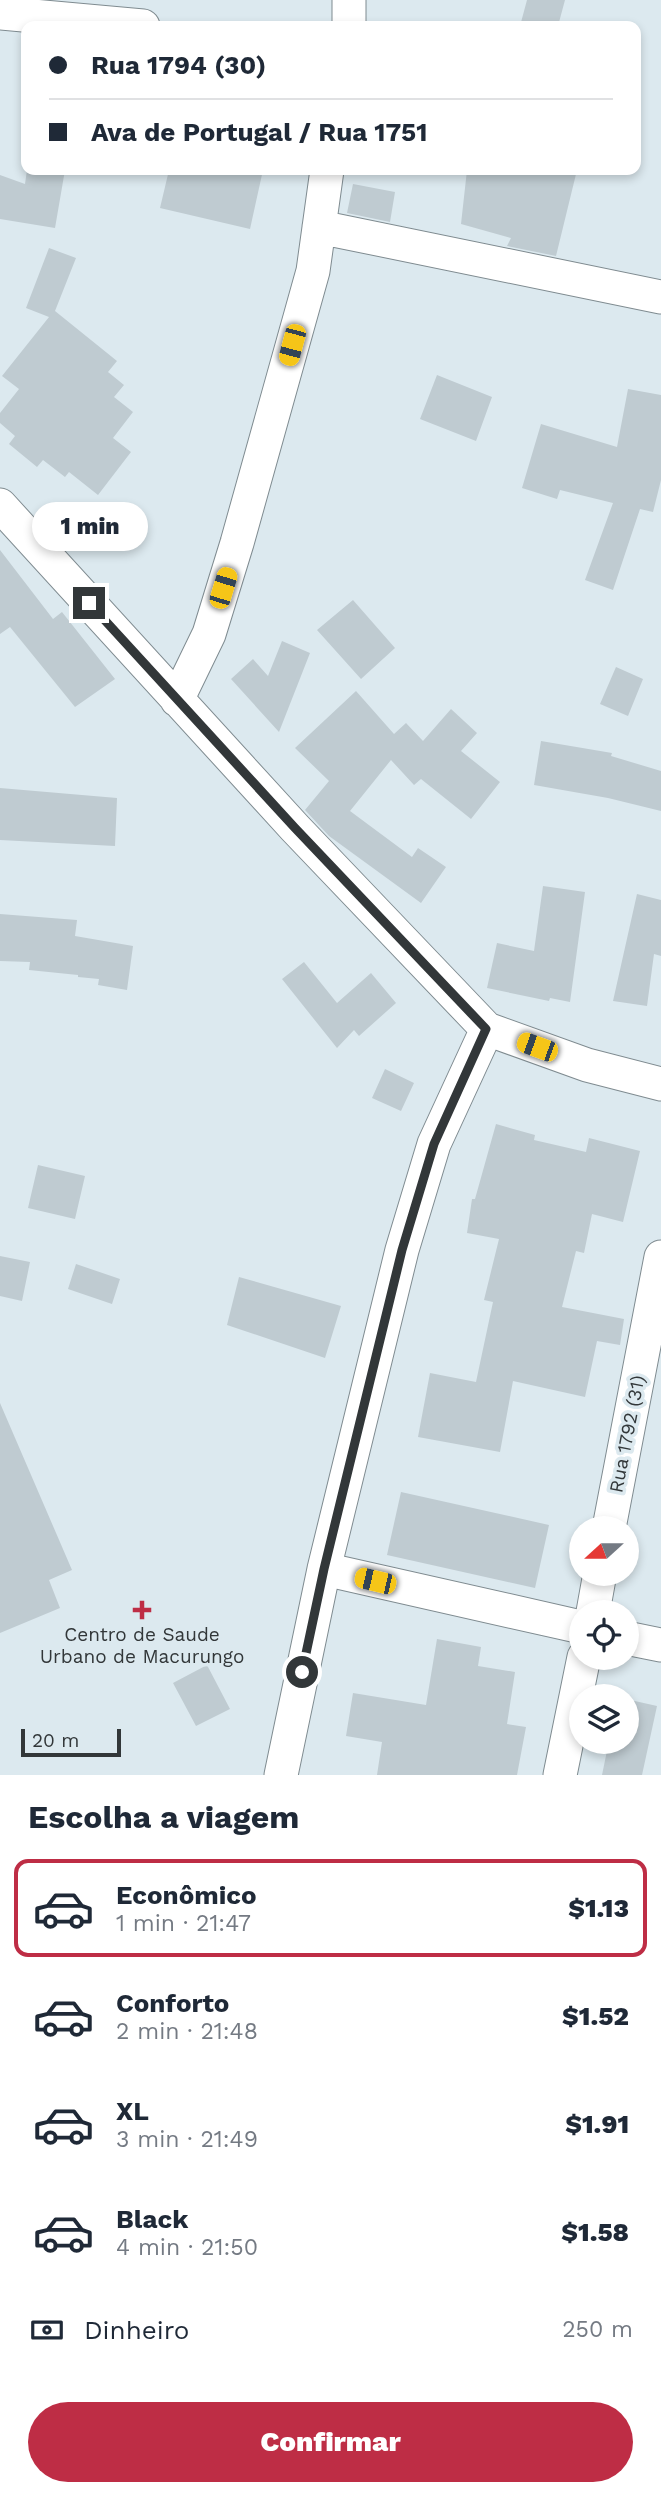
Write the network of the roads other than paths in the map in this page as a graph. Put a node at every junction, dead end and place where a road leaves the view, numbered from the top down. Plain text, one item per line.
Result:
1 (349, 0) edge
2 (0, 13) edge
3 (88, 21) edge
4 (349, 21) edge
5 (326, 175) edge
6 (319, 227) junction
7 (661, 297) edge
8 (0, 505) edge
9 (177, 700) junction
10 (486, 1029) junction
11 (661, 1084) edge
12 (661, 1257) edge
13 (611, 1516) edge
14 (324, 1569) junction
15 (569, 1624) edge
16 (639, 1641) edge
17 (661, 1645) edge
18 (581, 1670) edge
19 (281, 1775) edge
20 (560, 1775) edge

1 - 4 street
2 - 3 street
5 - 6 street
6 - 7 street
6 - 9 street
8 - 9 street
9 - 10 street
10 - 11 street
10 - 14 street
12 - 13 street, Rua 1792 (31)
14 - 15 street
14 - 19 street
16 - 17 street
18 - 20 street

